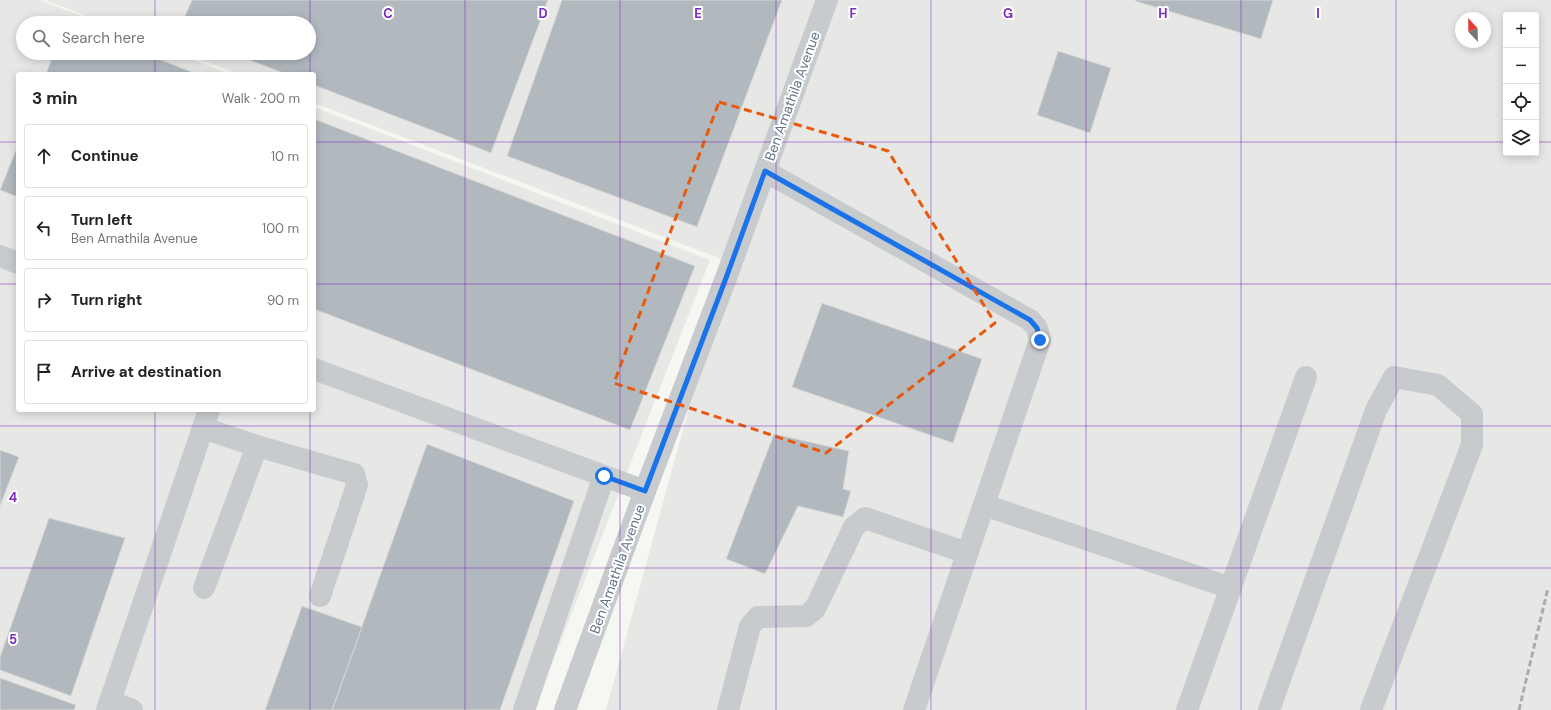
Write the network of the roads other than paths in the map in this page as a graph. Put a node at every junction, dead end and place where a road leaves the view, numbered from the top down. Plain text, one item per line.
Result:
1 (827, 0) edge
2 (765, 171) junction
3 (0, 256) edge
4 (16, 262) edge
5 (316, 370) edge
6 (1306, 377) dead end
7 (206, 419) edge
8 (257, 446) junction
9 (604, 476) junction
10 (645, 491) junction
11 (984, 505) junction
12 (967, 553) junction
13 (204, 588) dead end
14 (1231, 588) junction
15 (320, 596) dead end
16 (109, 706) edge
17 (132, 710) edge
18 (524, 710) edge
19 (565, 710) edge
20 (728, 710) edge
21 (914, 710) edge
22 (1187, 710) edge
23 (1269, 710) edge
24 (1371, 710) edge

1 - 2 street, Ben Amathila Avenue
2 - 10 street, Ben Amathila Avenue
2 - 11 street
3 - 4 street
5 - 9 street
6 - 14 street
7 - 8 street
7 - 16 street
8 - 13 street
8 - 15 street
9 - 10 street
9 - 18 street
10 - 19 street, Ben Amathila Avenue
11 - 12 street
11 - 14 street
12 - 20 street
12 - 21 street
14 - 22 street
16 - 17 street
23 - 24 street

